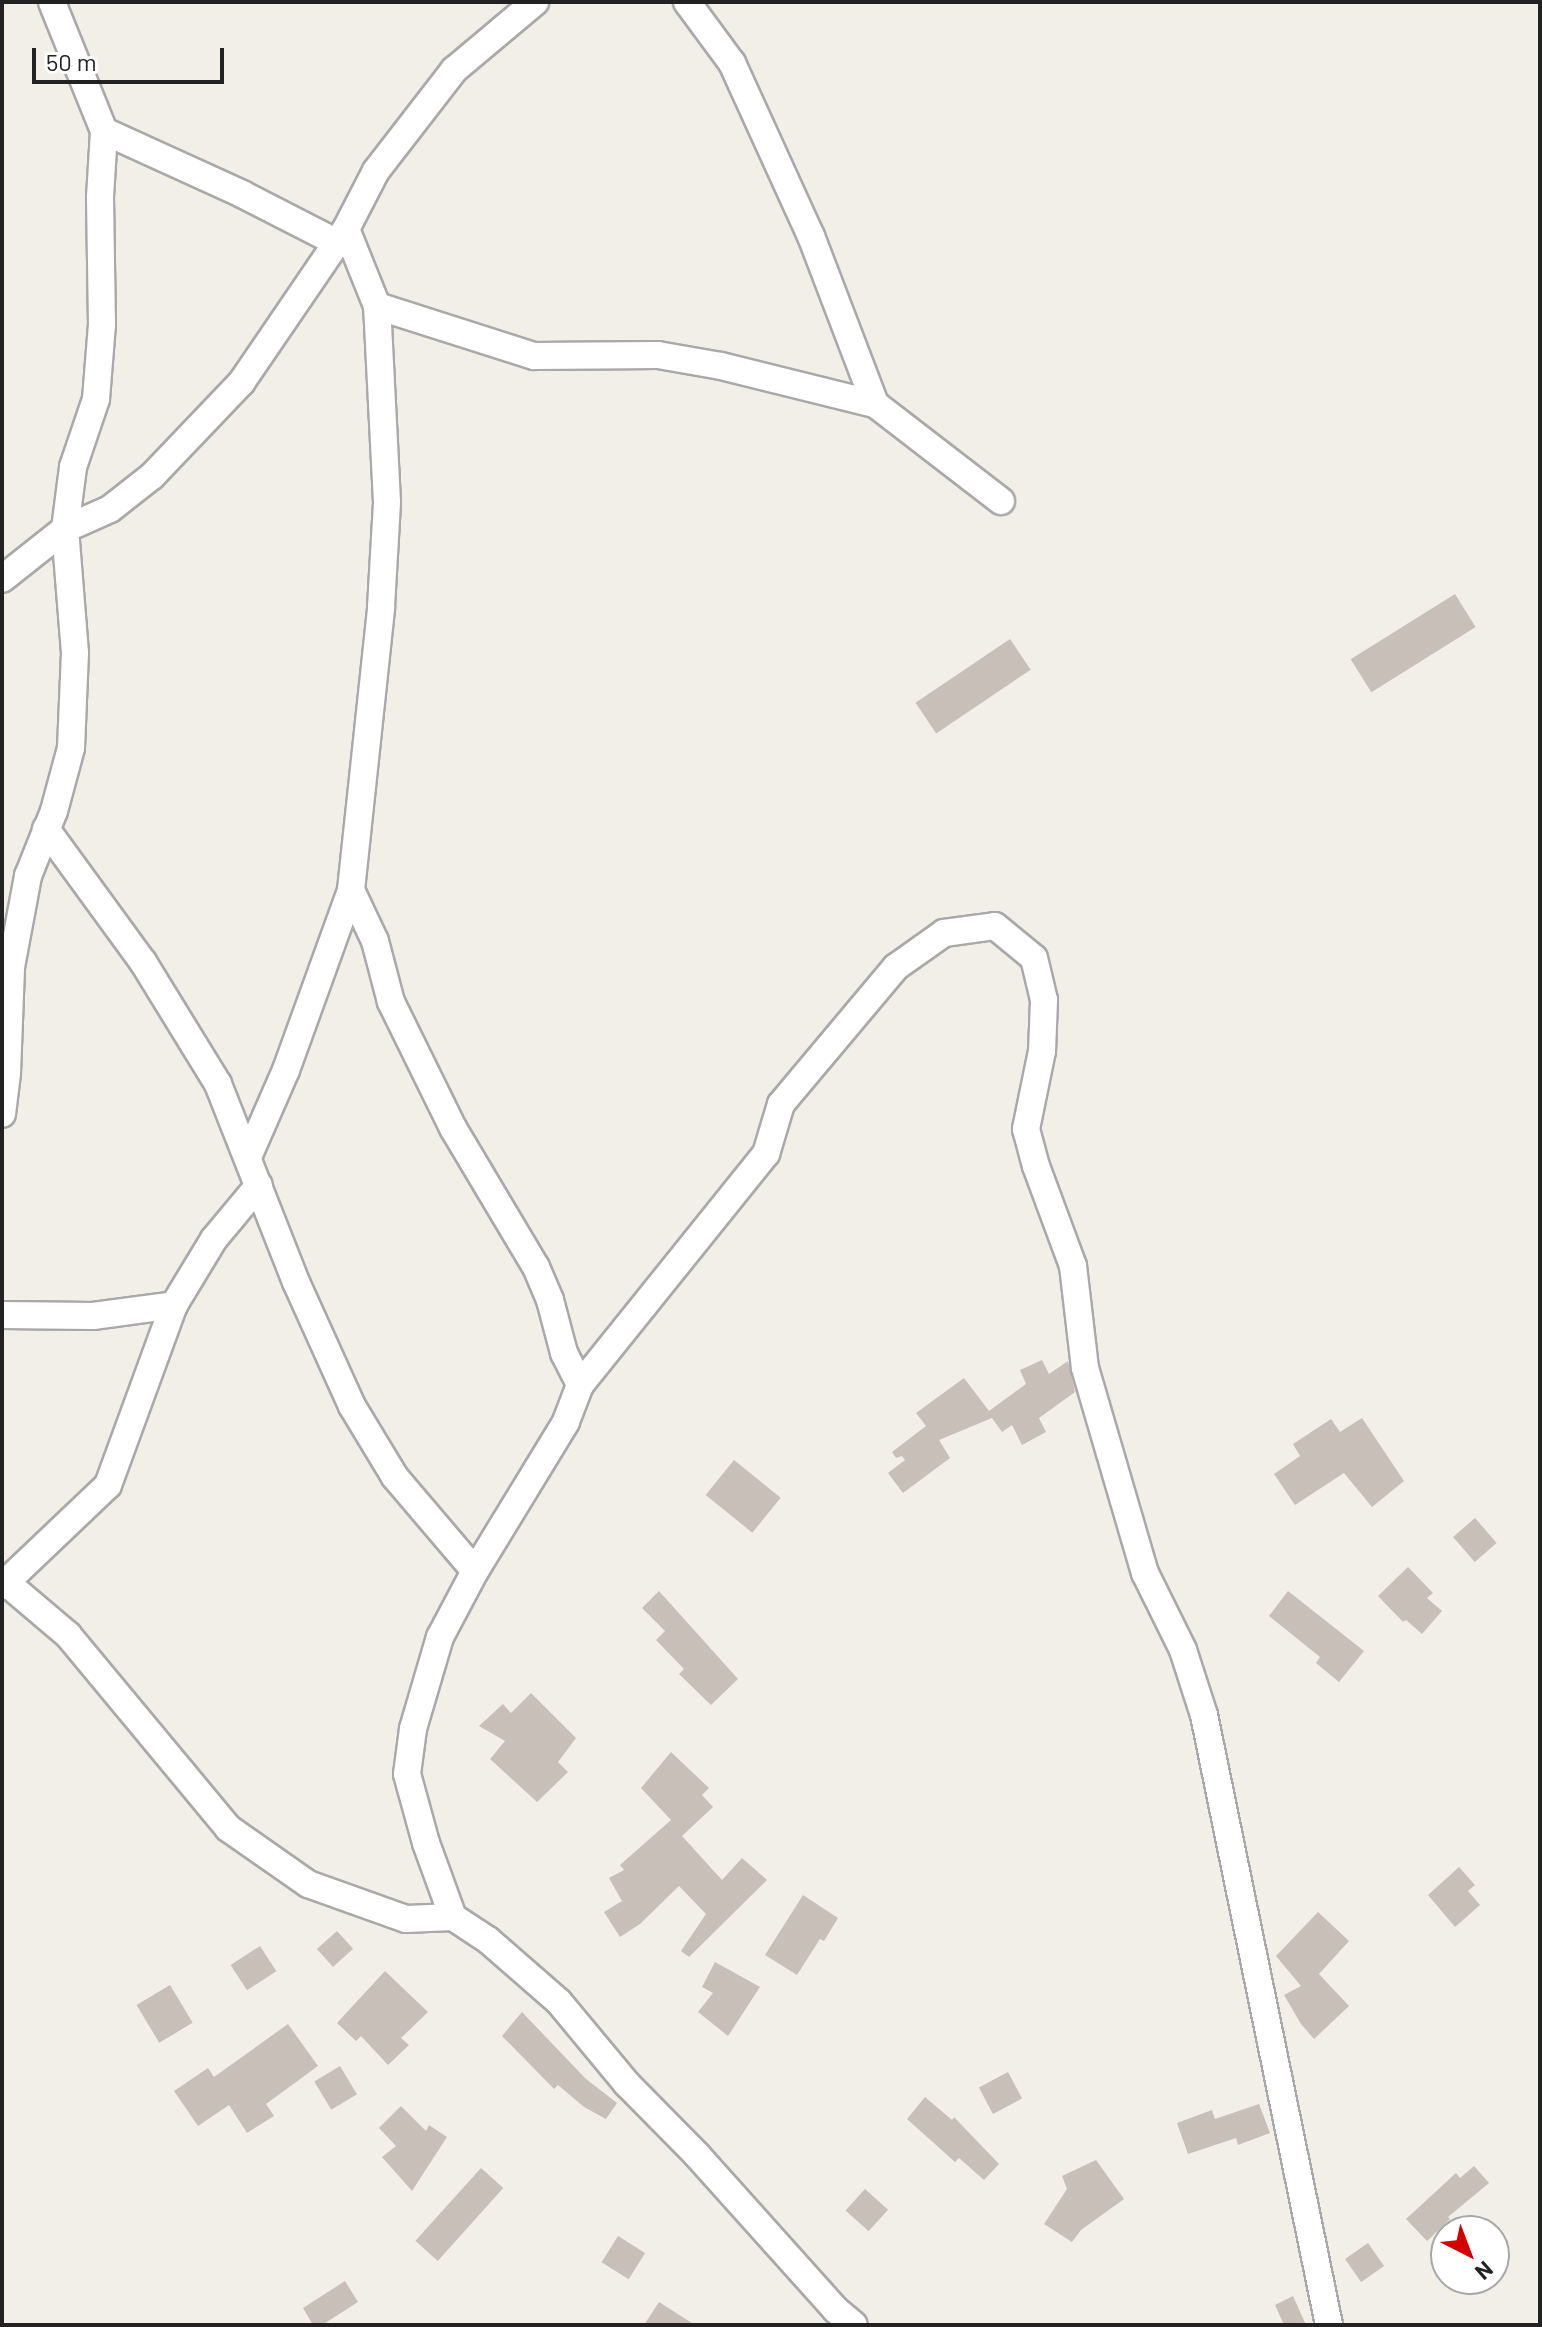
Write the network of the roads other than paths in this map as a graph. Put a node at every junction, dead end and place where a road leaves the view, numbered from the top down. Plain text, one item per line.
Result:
1 (52, 2) edge
2 (535, 2) edge
3 (687, 2) edge
4 (104, 131) junction
5 (341, 236) junction
6 (377, 306) junction
7 (875, 404) junction
8 (1001, 501) dead end
9 (65, 529) junction
10 (2, 579) edge
11 (46, 829) junction
12 (351, 890) junction
13 (2, 1114) edge
14 (248, 1157) junction
15 (259, 1185) junction
16 (174, 1305) junction
17 (2, 1315) edge
18 (580, 1385) junction
19 (475, 1571) junction
20 (3, 1583) edge
21 (453, 1917) junction
22 (854, 2325) edge
23 (1329, 2325) edge

1 - 4 street
2 - 5 street
3 - 7 street
4 - 5 street
4 - 9 street
5 - 6 street
5 - 9 street
6 - 7 street
6 - 12 street
7 - 8 street
9 - 10 street
9 - 11 street
11 - 13 street
11 - 14 street
12 - 14 street
12 - 18 street
14 - 15 street
15 - 16 street
15 - 19 street
16 - 17 street
16 - 20 street
18 - 19 street
18 - 23 street
19 - 21 street
20 - 21 street
21 - 22 street

